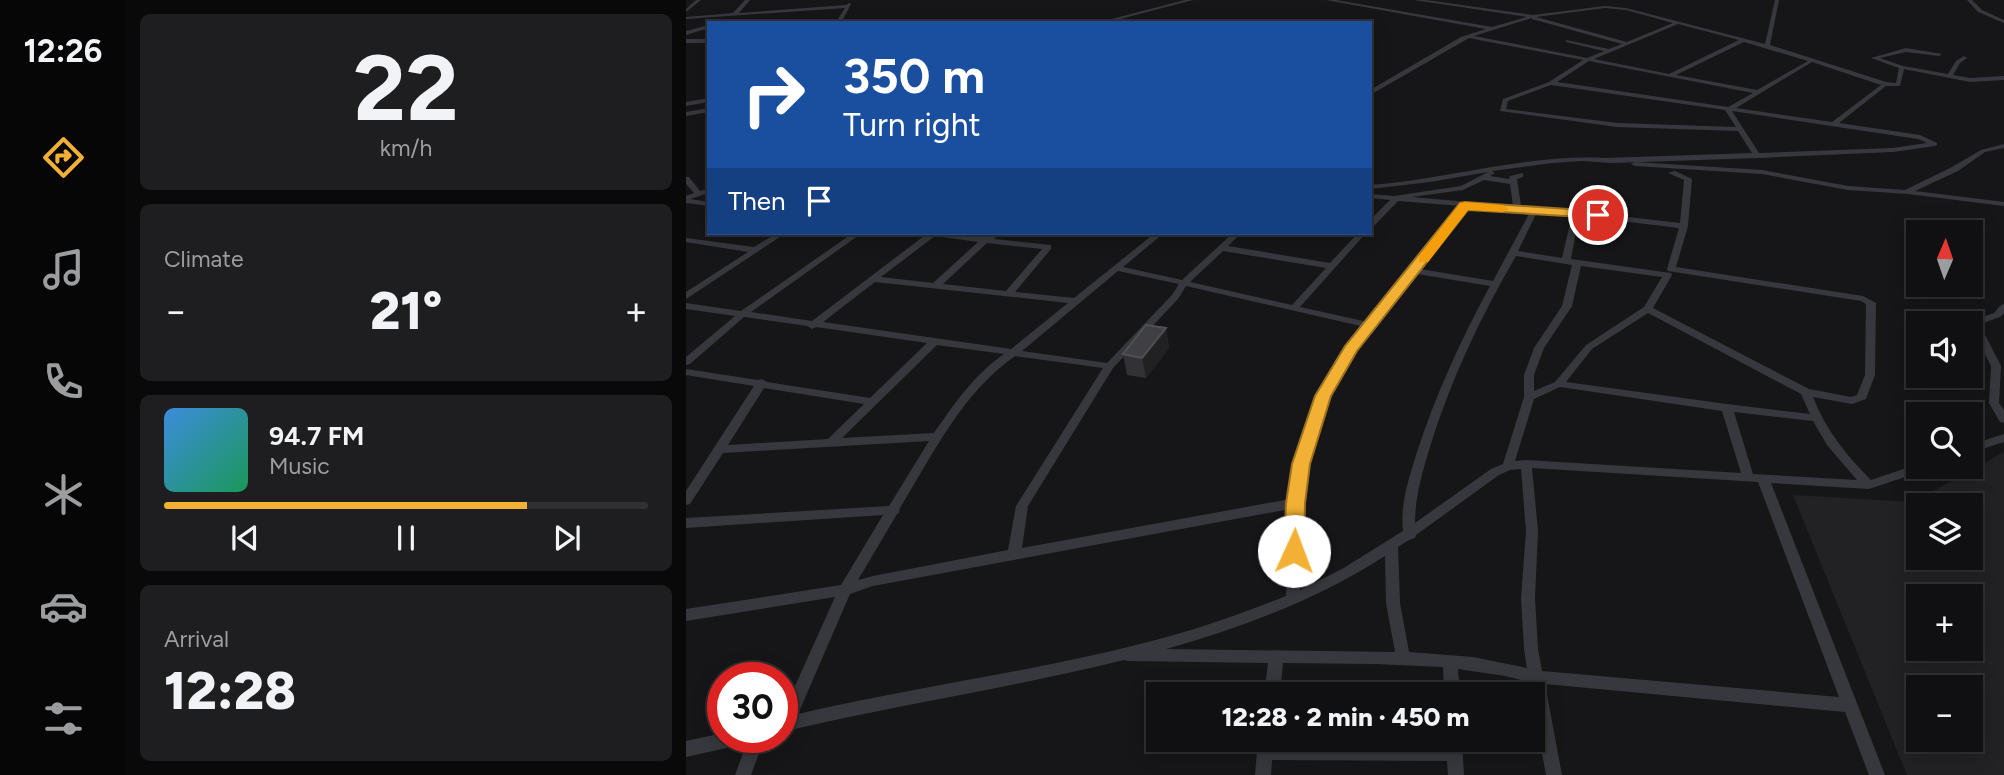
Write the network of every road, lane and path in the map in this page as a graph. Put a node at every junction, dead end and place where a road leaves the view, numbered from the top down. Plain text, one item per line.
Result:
1 (699, 0) edge
2 (748, 0) edge
3 (800, 0) edge
4 (851, 0) edge
5 (1191, 0) edge
6 (1328, 0) edge
7 (1416, 0) edge
8 (1777, 0) edge
9 (1969, 0) edge
10 (847, 6) junction
11 (1398, 6) dead end
12 (793, 10) junction
13 (686, 11) edge
14 (1391, 11) junction
15 (734, 15) junction
16 (723, 16) junction
17 (1532, 17) junction
18 (686, 18) edge
19 (717, 21) edge
20 (839, 21) edge
21 (1106, 21) edge
22 (2004, 22) edge
23 (1676, 23) junction
24 (707, 27) edge
25 (1492, 29) junction
26 (686, 33) edge
27 (707, 34) edge
28 (1469, 36) junction
29 (686, 41) edge
30 (707, 41) edge
31 (1568, 41) dead end
32 (1742, 41) junction
33 (1626, 43) junction
34 (1767, 46) junction
35 (1608, 50) junction
36 (1939, 54) dead end
37 (1964, 58) dead end
38 (1589, 59) junction
39 (1810, 62) junction
40 (1902, 67) junction
41 (1671, 75) junction
42 (1950, 76) junction
43 (2004, 78) edge
44 (1551, 83) junction
45 (1885, 84) junction
46 (1372, 92) edge
47 (1756, 92) junction
48 (707, 100) edge
49 (686, 104) edge
50 (707, 110) edge
51 (1728, 110) junction
52 (686, 114) edge
53 (1833, 125) junction
54 (1741, 128) junction
55 (2004, 146) edge
56 (1758, 156) junction
57 (1607, 160) junction
58 (1652, 167) junction
59 (1495, 170) junction
60 (1520, 175) dead end
61 (1486, 178) junction
62 (686, 179) edge
63 (1513, 182) junction
64 (1372, 187) edge
65 (707, 192) edge
66 (1906, 192) junction
67 (698, 194) junction
68 (1372, 196) edge
69 (1397, 197) junction
70 (686, 199) edge
71 (707, 204) edge
72 (2004, 204) edge
73 (1465, 206) junction
74 (1518, 209) junction
75 (1534, 211) junction
76 (1576, 214) junction
77 (1372, 223) edge
78 (1684, 226) junction
79 (779, 235) edge
80 (855, 235) edge
81 (930, 235) edge
82 (948, 235) edge
83 (994, 235) edge
84 (1157, 235) edge
85 (1235, 235) edge
86 (1360, 235) edge
87 (686, 240) edge
88 (985, 240) junction
89 (1223, 248) junction
90 (755, 250) junction
91 (1513, 253) junction
92 (1571, 262) junction
93 (1332, 266) junction
94 (1116, 268) junction
95 (1415, 271) junction
96 (1670, 272) junction
97 (873, 279) junction
98 (1497, 284) junction
99 (1189, 285) junction
100 (935, 286) junction
101 (1008, 294) junction
102 (686, 296) edge
103 (1076, 301) junction
104 (686, 306) edge
105 (2004, 307) edge
106 (1293, 309) junction
107 (1648, 309) junction
108 (741, 315) junction
109 (1370, 325) junction
110 (812, 326) junction
111 (933, 342) junction
112 (1015, 351) junction
113 (686, 362) edge
114 (1109, 366) junction
115 (686, 372) edge
116 (762, 382) junction
117 (1559, 384) junction
118 (1806, 392) junction
119 (1529, 397) junction
120 (872, 402) junction
121 (1727, 408) junction
122 (1815, 418) junction
123 (2004, 419) edge
124 (937, 437) junction
125 (2004, 438) edge
126 (833, 441) junction
127 (1983, 445) edge
128 (720, 449) junction
129 (1526, 464) junction
130 (1508, 466) junction
131 (1906, 472) edge
132 (1756, 479) junction
133 (1869, 485) junction
134 (686, 501) edge
135 (1296, 503) junction
136 (895, 510) junction
137 (686, 523) edge
138 (1410, 535) junction
139 (1391, 546) junction
140 (1014, 554) junction
141 (845, 590) junction
142 (1293, 599) junction
143 (686, 615) edge
144 (1116, 654) junction
145 (1276, 657) junction
146 (1403, 658) junction
147 (1450, 661) junction
148 (1537, 677) junction
149 (1273, 682) edge
150 (1451, 682) edge
151 (798, 694) edge
152 (1849, 705) junction
153 (798, 722) edge
154 (707, 744) edge
155 (686, 749) edge
156 (1265, 752) edge
157 (1454, 752) edge
158 (751, 753) edge
159 (743, 775) edge
160 (1263, 775) edge
161 (1455, 775) edge
162 (1555, 775) edge
163 (1877, 775) edge

1 - 13 street
2 - 15 street
3 - 12 street
4 - 10 street
5 - 21 street
6 - 14 street
7 - 17 street
8 - 34 street
9 - 22 street
10 - 12 street
10 - 20 street
11 - 14 street
12 - 15 street
14 - 25 street
15 - 16 street
16 - 18 street
16 - 19 street
17 - 23 street
17 - 25 street
17 - 33 street
23 - 32 street
23 - 33 street
24 - 26 street
25 - 28 street
26 - 27 street
28 - 38 street
28 - 46 street
29 - 30 street
31 - 35 street
32 - 34 street
32 - 41 street
33 - 35 street
34 - 39 street
35 - 38 street
36 - 40 street
37 - 42 street
38 - 41 street
38 - 44 street
39 - 45 street
39 - 47 street
40 - 42 street
40 - 45 street
41 - 47 street
42 - 43 street
44 - 51 street
44 - 54 street
45 - 53 street
47 - 51 street
48 - 49 street
50 - 52 street
51 - 53 street
51 - 54 street
53 - 56 street
54 - 56 street
55 - 66 street
56 - 57 street
57 - 58 street
57 - 59 street
58 - 66 street
58 - 78 street
59 - 61 street
59 - 64 street
60 - 63 street
61 - 63 street
61 - 69 street
62 - 67 street
63 - 74 street
65 - 67 street
66 - 72 street
67 - 70 street
68 - 69 street
69 - 73 street
69 - 77 street
70 - 71 street
73 - 74 street
73 - 95 street
74 - 75 street
75 - 76 street
75 - 91 street
76 - 78 street
76 - 92 street
78 - 96 street
79 - 90 street
80 - 108 street
81 - 97 street
82 - 88 street
83 - 88 street
84 - 94 street
85 - 89 street
86 - 93 street
87 - 90 street
88 - 100 street
88 - 101 street
89 - 93 street
89 - 99 street
90 - 102 street
91 - 92 street
91 - 98 street
92 - 96 street
92 - 119 street
93 - 106 street
94 - 99 street
94 - 103 street
95 - 98 street
95 - 109 street
96 - 107 street
96 - 118 street
97 - 100 street
97 - 110 street
98 - 138 street
99 - 106 street
99 - 114 street
100 - 101 street
101 - 103 street
103 - 112 street
104 - 108 street
105 - 123 street
106 - 109 street
107 - 117 street
107 - 118 street
108 - 110 street
108 - 113 street
109 - 135 street
110 - 111 street
111 - 112 street
111 - 120 street
112 - 114 street
112 - 124 street
114 - 140 street
115 - 116 street
116 - 120 street
116 - 128 street
117 - 119 street
117 - 121 street
118 - 122 street
119 - 130 street
120 - 126 street
121 - 122 street
121 - 132 street
122 - 133 street
124 - 126 street
124 - 136 street
125 - 127 street
126 - 128 street
128 - 134 street
129 - 130 street
129 - 132 street
129 - 148 street
130 - 138 street
131 - 133 street
132 - 133 street
132 - 152 street
135 - 140 street
135 - 142 street
136 - 137 street
136 - 141 street
138 - 139 street
139 - 142 street
139 - 146 street
140 - 141 street
141 - 143 street
141 - 151 street
142 - 144 street
144 - 145 street
144 - 153 street
145 - 146 street
145 - 149 street
146 - 147 street
147 - 148 street
147 - 150 street
148 - 152 street
148 - 162 street
152 - 163 street
154 - 155 street
156 - 160 street
157 - 161 street
158 - 159 street

